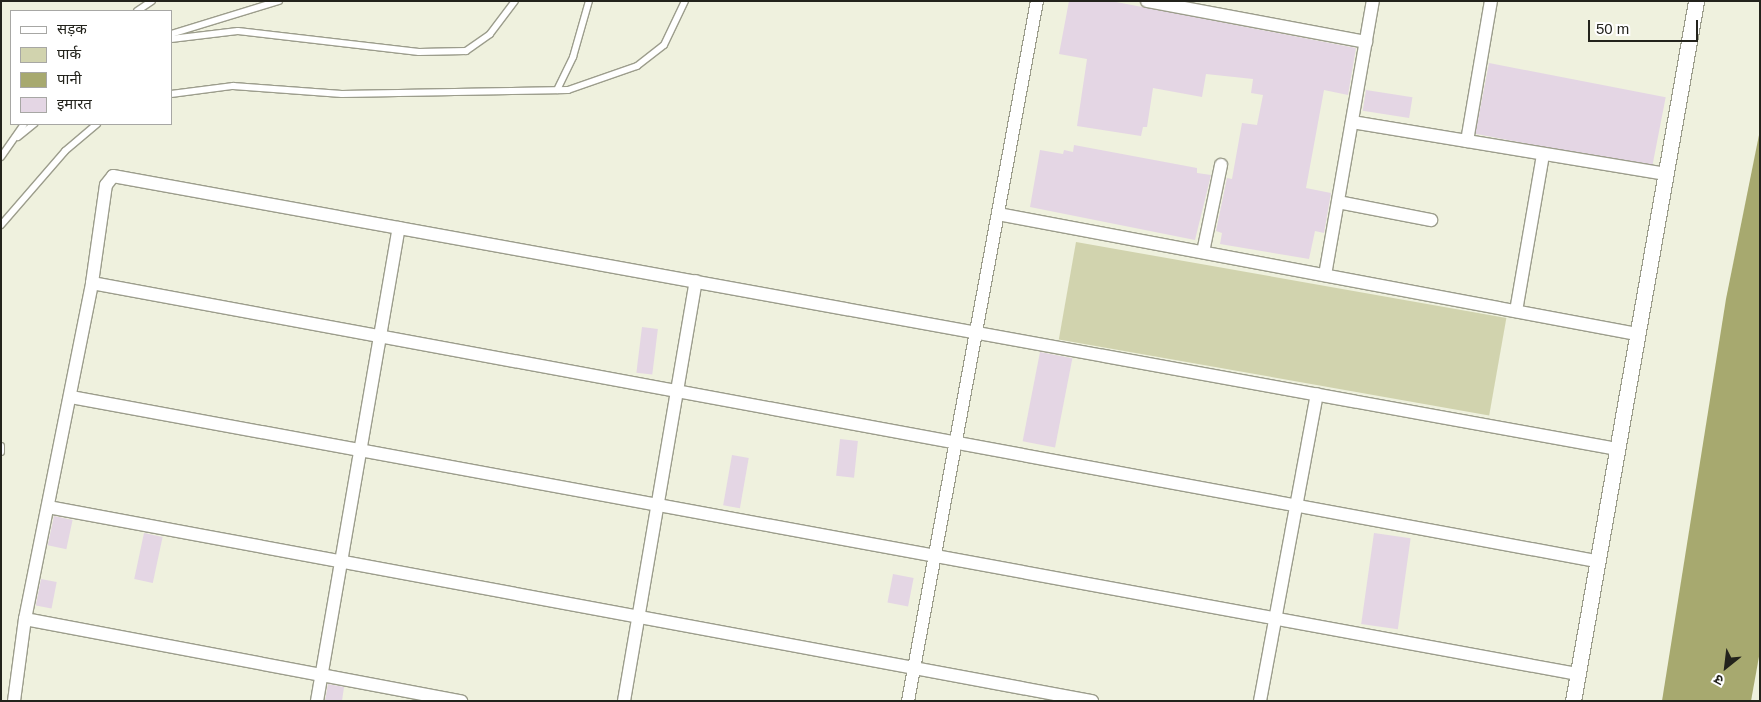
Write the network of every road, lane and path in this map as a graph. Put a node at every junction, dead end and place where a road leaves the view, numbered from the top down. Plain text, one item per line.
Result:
1 (152, 1) edge
2 (279, 1) edge
3 (515, 1) edge
4 (590, 1) edge
5 (685, 1) edge
6 (1037, 1) edge
7 (1147, 1) edge
8 (1373, 1) edge
9 (1492, 1) edge
10 (1696, 1) edge
11 (1171, 3) edge
12 (138, 10) edge
13 (172, 34) edge
14 (172, 39) edge
15 (1366, 42) junction
16 (557, 90) junction
17 (172, 94) edge
18 (1352, 122) junction
19 (23, 125) edge
20 (33, 125) edge
21 (96, 125) edge
22 (1467, 141) junction
23 (11, 143) junction
24 (1544, 154) junction
25 (1, 157) edge
26 (1221, 166) dead end
27 (1665, 174) junction
28 (1338, 202) junction
29 (998, 214) junction
30 (1431, 220) dead end
31 (1, 225) edge
32 (399, 228) junction
33 (1203, 252) junction
34 (1325, 275) junction
35 (696, 281) junction
36 (92, 283) junction
37 (1516, 311) junction
38 (976, 332) junction
39 (1637, 334) junction
40 (380, 336) junction
41 (676, 391) junction
42 (1316, 394) junction
43 (71, 396) junction
44 (956, 443) junction
45 (1, 446) edge
46 (1616, 449) junction
47 (360, 450) junction
48 (1, 452) edge
49 (656, 504) junction
50 (1296, 506) junction
51 (48, 507) junction
52 (935, 555) junction
53 (1597, 561) junction
54 (341, 562) junction
55 (636, 616) junction
56 (1275, 618) junction
57 (26, 619) junction
58 (914, 668) junction
59 (1577, 674) junction
60 (321, 675) junction
61 (14, 701) edge
62 (317, 701) edge
63 (461, 701) edge
64 (624, 701) edge
65 (908, 701) edge
66 (1092, 701) edge
67 (1260, 701) edge
68 (1573, 701) edge

1 - 12 lane
2 - 13 lane
3 - 14 lane
4 - 16 lane
5 - 16 lane
6 - 29 street
7 - 11 street
8 - 15 street
9 - 22 street
10 - 27 street
11 - 15 street
15 - 18 street
16 - 17 lane
18 - 22 street
18 - 28 street
19 - 23 lane
20 - 23 lane
21 - 31 lane
22 - 24 street
23 - 25 lane
24 - 27 street
24 - 37 street
26 - 33 street
27 - 39 street
28 - 30 street
28 - 34 street
29 - 33 street
29 - 38 street
32 - 35 street
32 - 36 street
32 - 40 street
33 - 34 street
34 - 37 street
35 - 38 street
35 - 41 street
36 - 40 street
36 - 43 street
37 - 39 street
38 - 42 street
38 - 44 street
39 - 46 street
40 - 41 street
40 - 47 street
41 - 44 street
41 - 49 street
42 - 46 street
42 - 50 street
43 - 47 street
43 - 51 street
44 - 50 street
44 - 52 street
45 - 48 lane
46 - 53 street
47 - 49 street
47 - 54 street
49 - 52 street
49 - 55 street
50 - 53 street
50 - 56 street
51 - 54 street
51 - 57 street
52 - 56 street
52 - 58 street
53 - 59 street
54 - 55 street
54 - 60 street
55 - 58 street
55 - 64 street
56 - 59 street
56 - 67 street
57 - 60 street
57 - 61 street
58 - 65 street
58 - 66 street
59 - 68 street
60 - 62 street
60 - 63 street

